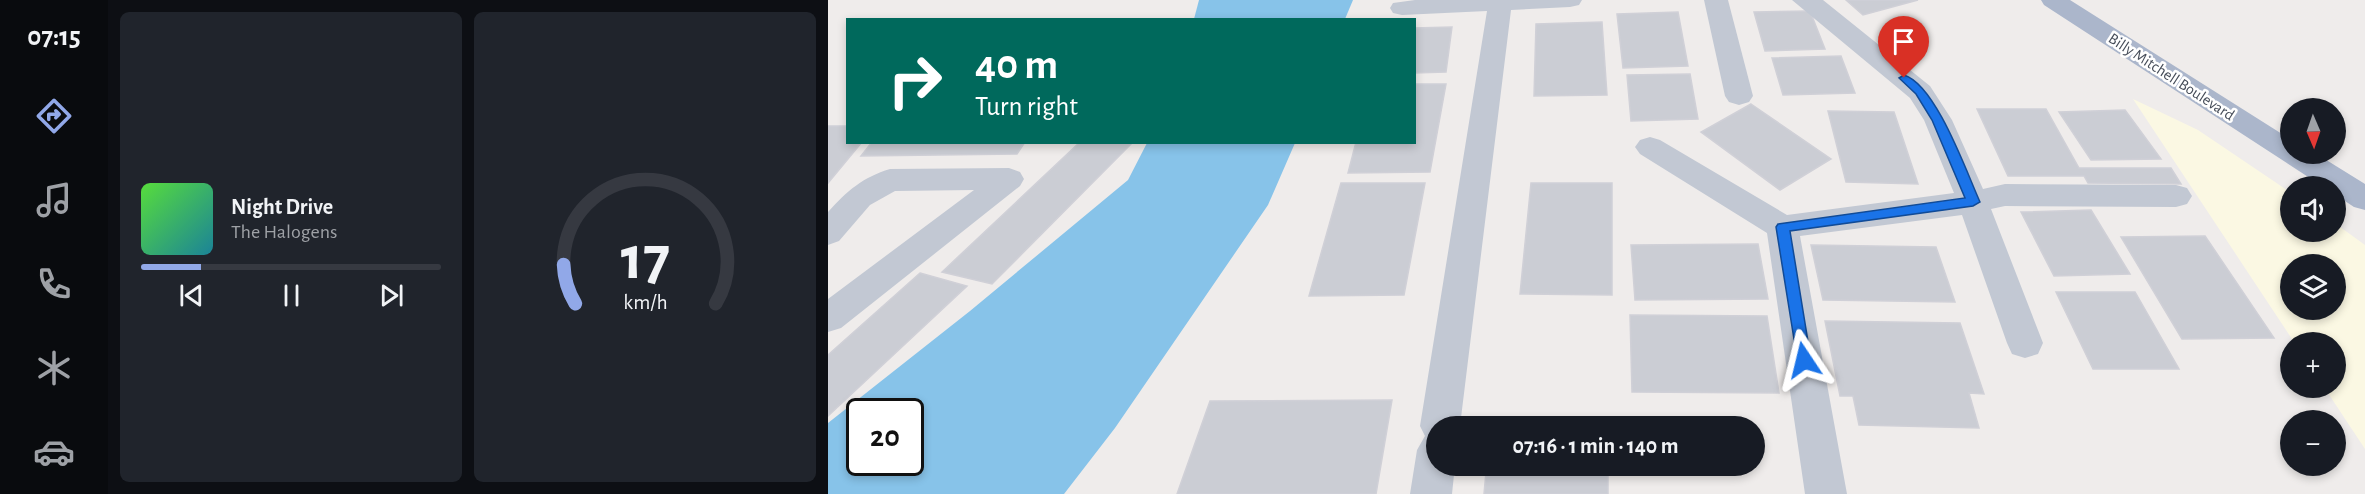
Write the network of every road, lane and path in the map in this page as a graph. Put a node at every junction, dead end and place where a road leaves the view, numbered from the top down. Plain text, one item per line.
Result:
1 (1570, 0) edge
2 (1716, 0) edge
3 (1804, 0) edge
4 (2053, 0) edge
5 (1500, 3) junction
6 (1402, 8) dead end
7 (1739, 96) dead end
8 (2280, 144) edge
9 (1650, 147) dead end
10 (2311, 164) edge
11 (2176, 196) dead end
12 (2365, 199) edge
13 (1973, 202) junction
14 (1782, 227) junction
15 (828, 233) edge
16 (828, 318) edge
17 (2025, 343) dead end
18 (1441, 416) edge
19 (1433, 476) edge
20 (1431, 494) edge
21 (1826, 494) edge

1 - 5 lane
2 - 7 lane
3 - 13 lane
4 - 8 main road, Billy Mitchell Boulevard
5 - 6 lane
5 - 18 lane
9 - 14 lane
10 - 12 main road, Billy Mitchell Boulevard
11 - 13 lane
13 - 14 lane
13 - 17 lane
14 - 21 lane
15 - 16 lane
19 - 20 lane

